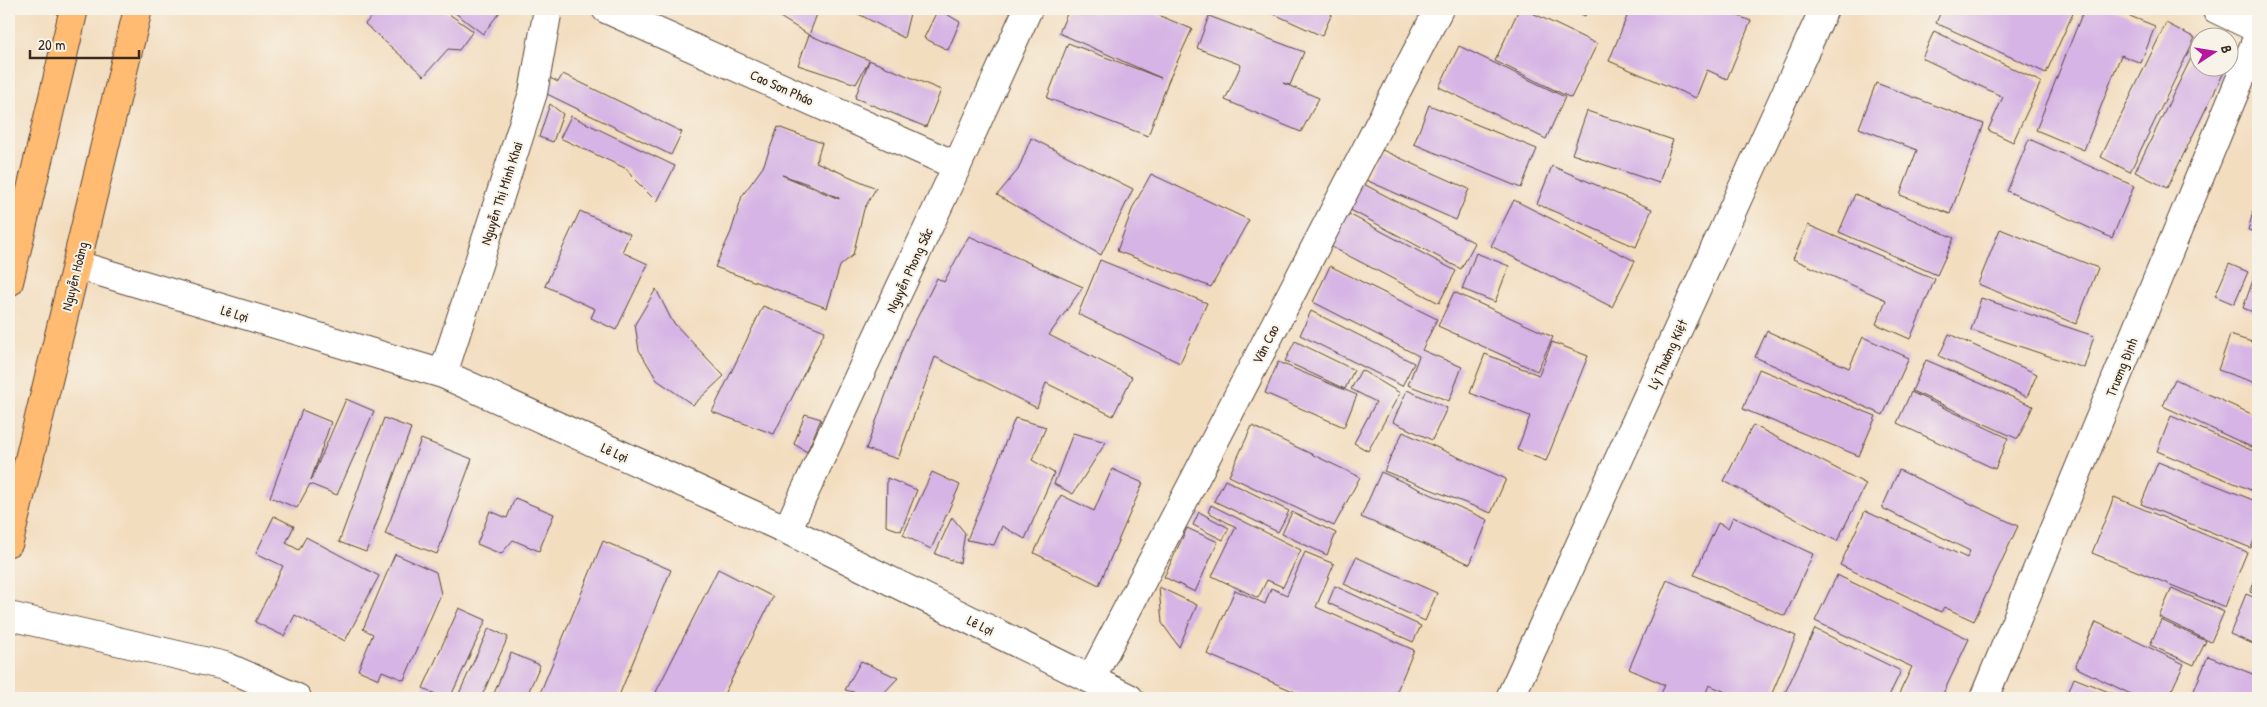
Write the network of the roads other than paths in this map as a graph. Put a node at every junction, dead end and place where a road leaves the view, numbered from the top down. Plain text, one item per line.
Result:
1 (74, 9) edge
2 (138, 9) edge
3 (548, 9) edge
4 (606, 9) edge
5 (1028, 9) edge
6 (1439, 9) edge
7 (1824, 9) edge
8 (2216, 9) edge
9 (2258, 29) edge
10 (2258, 36) edge
11 (958, 166) junction
12 (77, 266) junction
13 (9, 282) edge
14 (443, 374) junction
15 (787, 530) junction
16 (9, 542) edge
17 (9, 616) edge
18 (1091, 680) junction
19 (297, 698) edge
20 (1129, 698) edge
21 (1510, 698) edge
22 (1984, 698) edge

1 - 13 highway
2 - 12 highway, Nguyễn Hoàng
3 - 14 street, Nguyễn Thị Minh Khai
4 - 11 street, Cao Sơn Pháo
5 - 11 street, Nguyễn Phong Sắc
6 - 18 street, Văn Cao
7 - 21 street, Lý Thường Kiệt
8 - 9 street
10 - 22 street, Trương Định
11 - 15 street, Nguyễn Phong Sắc
12 - 14 street, Lê Lợi
12 - 16 highway, Nguyễn Hoàng
14 - 15 street, Lê Lợi
15 - 18 street, Lê Lợi
17 - 19 street
18 - 20 street, Lê Lợi

